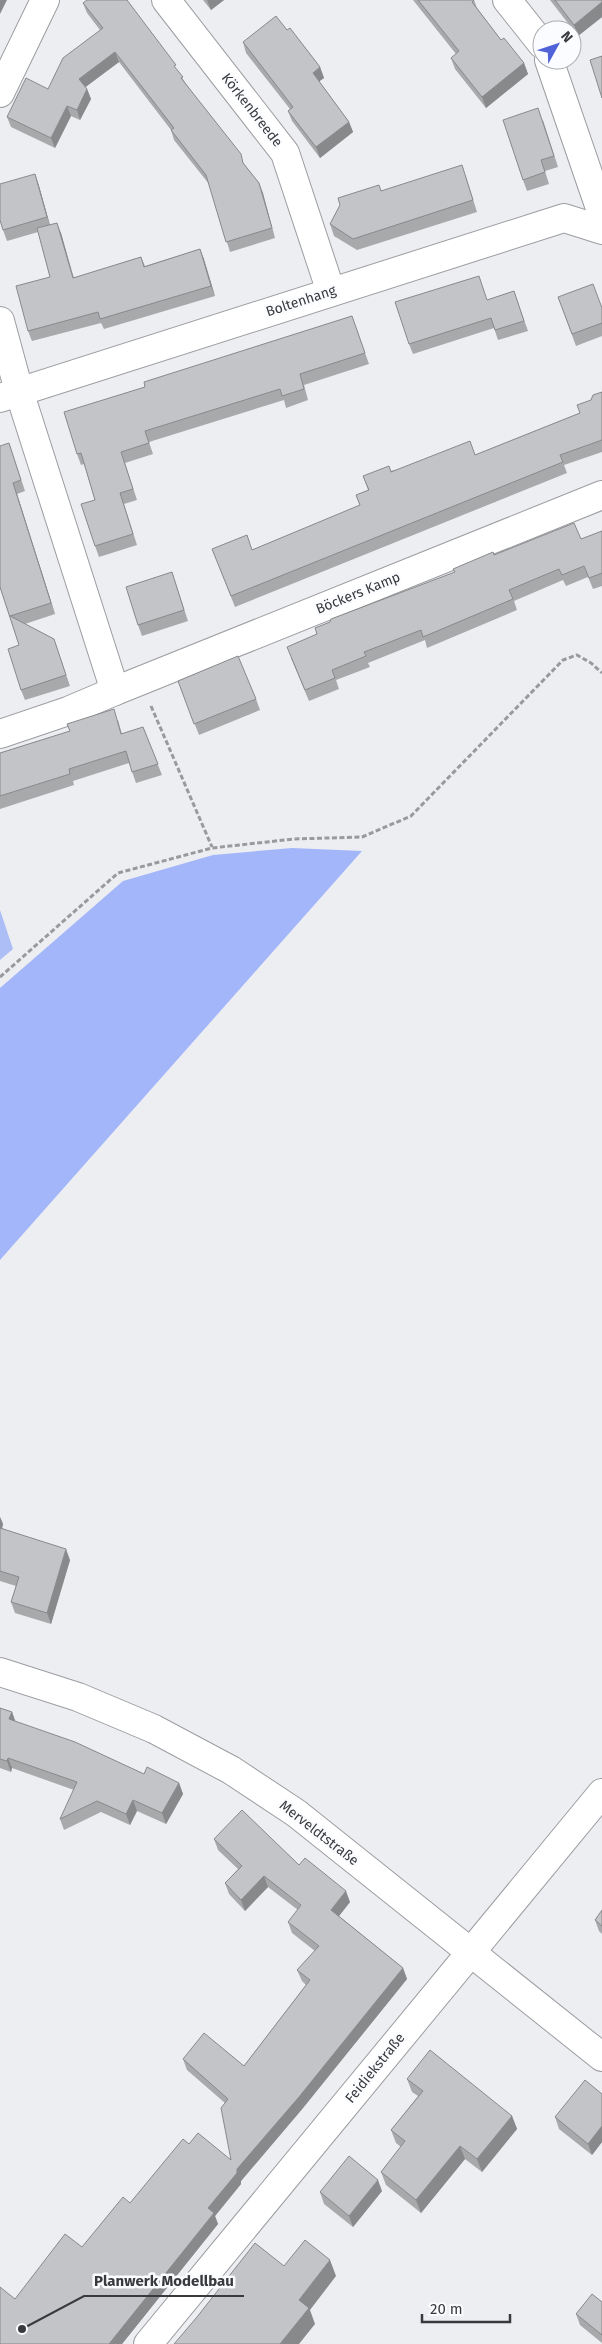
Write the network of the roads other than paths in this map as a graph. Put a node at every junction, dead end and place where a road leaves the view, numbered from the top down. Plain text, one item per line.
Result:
1 (45, 0) edge
2 (166, 0) edge
3 (508, 0) edge
4 (532, 31) edge
5 (552, 70) edge
6 (0, 93) edge
7 (602, 214) edge
8 (602, 230) edge
9 (331, 292) junction
10 (0, 321) edge
11 (10, 395) edge
12 (602, 495) edge
13 (115, 691) junction
14 (0, 734) edge
15 (0, 1672) edge
16 (602, 1793) edge
17 (470, 1953) junction
18 (602, 2057) edge
19 (148, 2344) edge

1 - 6 street
2 - 9 street, Körkenbreede
3 - 4 street
5 - 7 street
8 - 9 street, Boltenhang
9 - 11 street, Boltenhang
10 - 11 street
11 - 13 street
12 - 13 street, Böckers Kamp
13 - 14 street, Böckers Kamp
15 - 17 street, Merveldtstraße
16 - 17 street, Feidiekstraße
17 - 18 street, Merveldtstraße
17 - 19 street, Feidiekstraße

